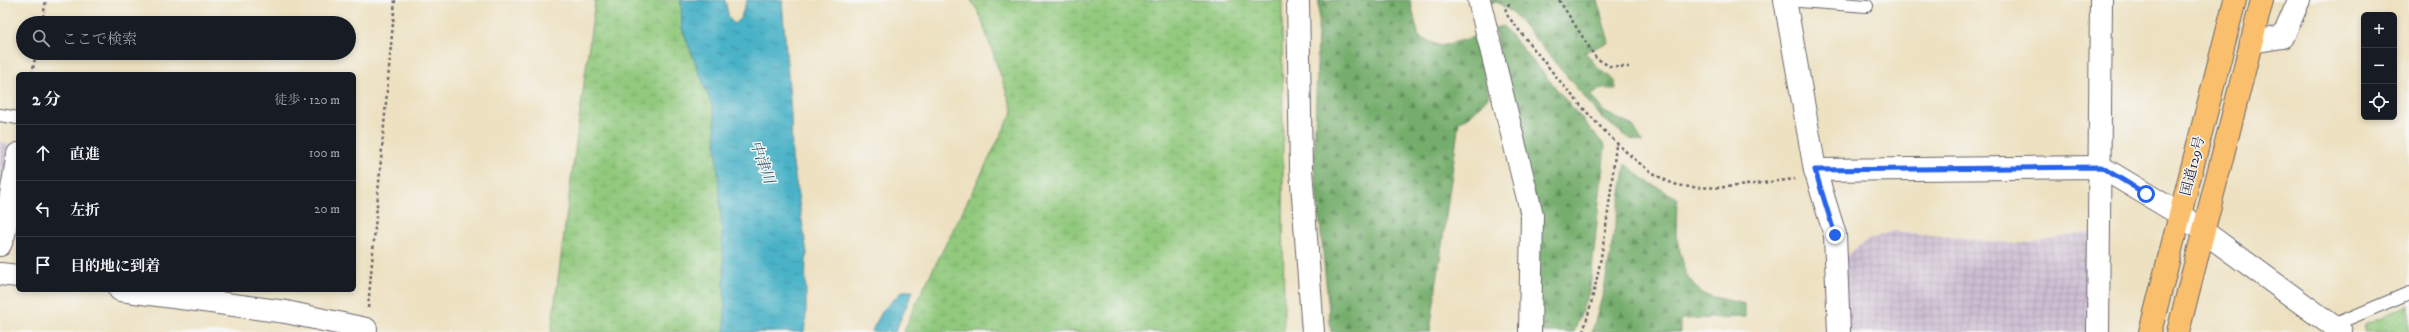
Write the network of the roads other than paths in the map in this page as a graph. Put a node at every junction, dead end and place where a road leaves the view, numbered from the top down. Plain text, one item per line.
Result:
1 (1298, 0) edge
2 (1478, 0) edge
3 (1785, 0) edge
4 (2101, 0) edge
5 (2235, 0) edge
6 (2262, 0) edge
7 (2299, 0) edge
8 (1867, 6) dead end
9 (2251, 42) junction
10 (0, 114) edge
11 (16, 118) edge
12 (16, 166) edge
13 (2101, 167) junction
14 (1816, 173) junction
15 (2181, 215) junction
16 (2203, 232) junction
17 (0, 245) edge
18 (0, 274) edge
19 (16, 276) edge
20 (135, 292) edge
21 (2409, 293) edge
22 (366, 329) road end
23 (2336, 329) edge
24 (1313, 332) edge
25 (1530, 332) edge
26 (1839, 332) edge
27 (2098, 332) edge
28 (2150, 332) edge
29 (2178, 332) edge

1 - 24 street
2 - 25 street
3 - 8 lane
3 - 14 street
4 - 13 street
5 - 15 highway, 国道129号
6 - 9 highway, 国道129号
7 - 9 street
9 - 16 highway, 国道129号
10 - 11 lane
12 - 17 street
13 - 14 street
13 - 15 street
13 - 27 street
14 - 26 street
15 - 16 street
15 - 28 highway, 国道129号
16 - 23 street
16 - 29 highway, 国道129号
18 - 19 street
20 - 22 street
21 - 23 lane

